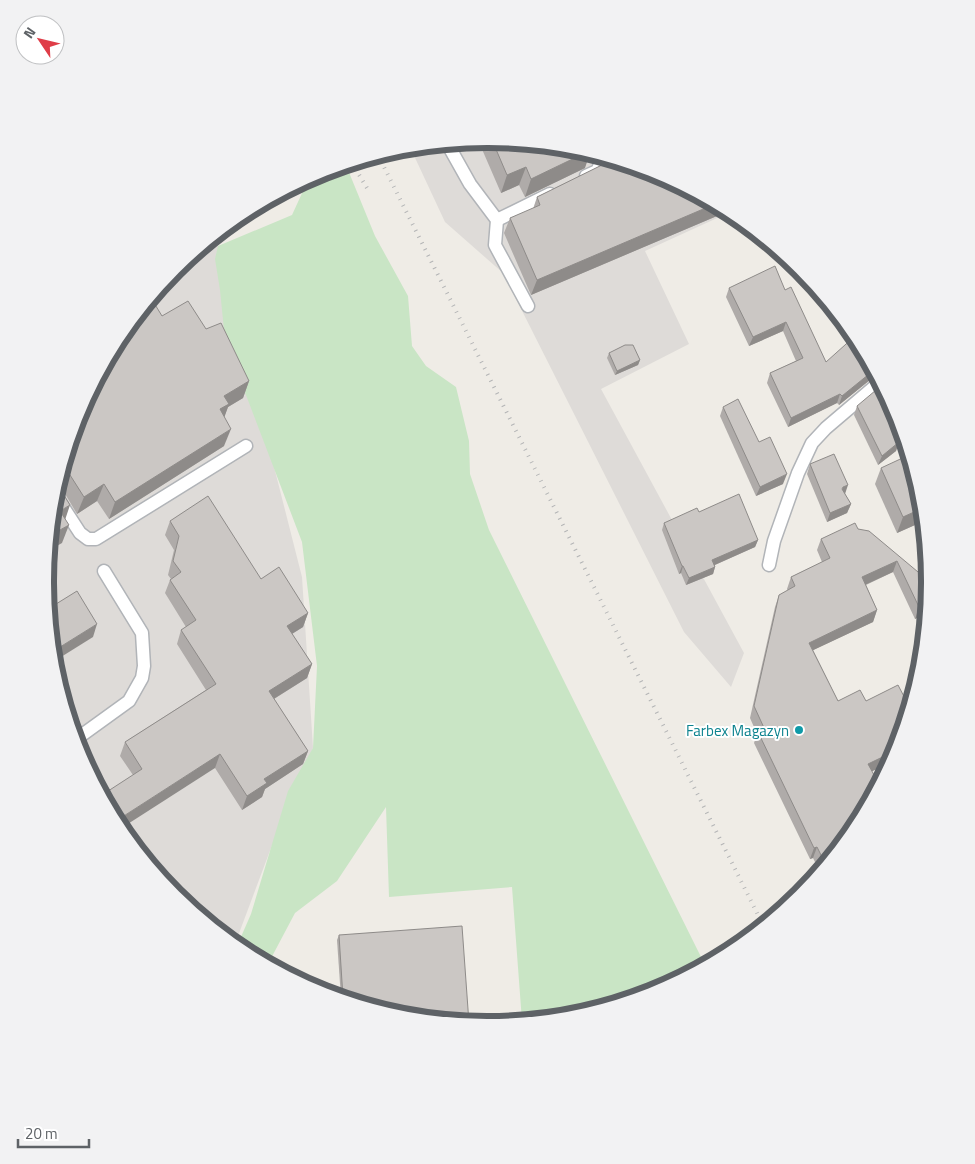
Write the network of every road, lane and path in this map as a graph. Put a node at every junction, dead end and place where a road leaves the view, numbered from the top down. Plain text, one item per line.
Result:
1 (450, 150) edge
2 (601, 163) edge
3 (496, 220) junction
4 (528, 306) dead end
5 (875, 386) edge
6 (246, 446) dead end
7 (61, 504) edge
8 (769, 565) dead end
9 (104, 571) dead end
10 (82, 735) edge

1 - 3 lane
2 - 3 lane
3 - 4 lane
5 - 8 lane
6 - 7 lane
9 - 10 lane

